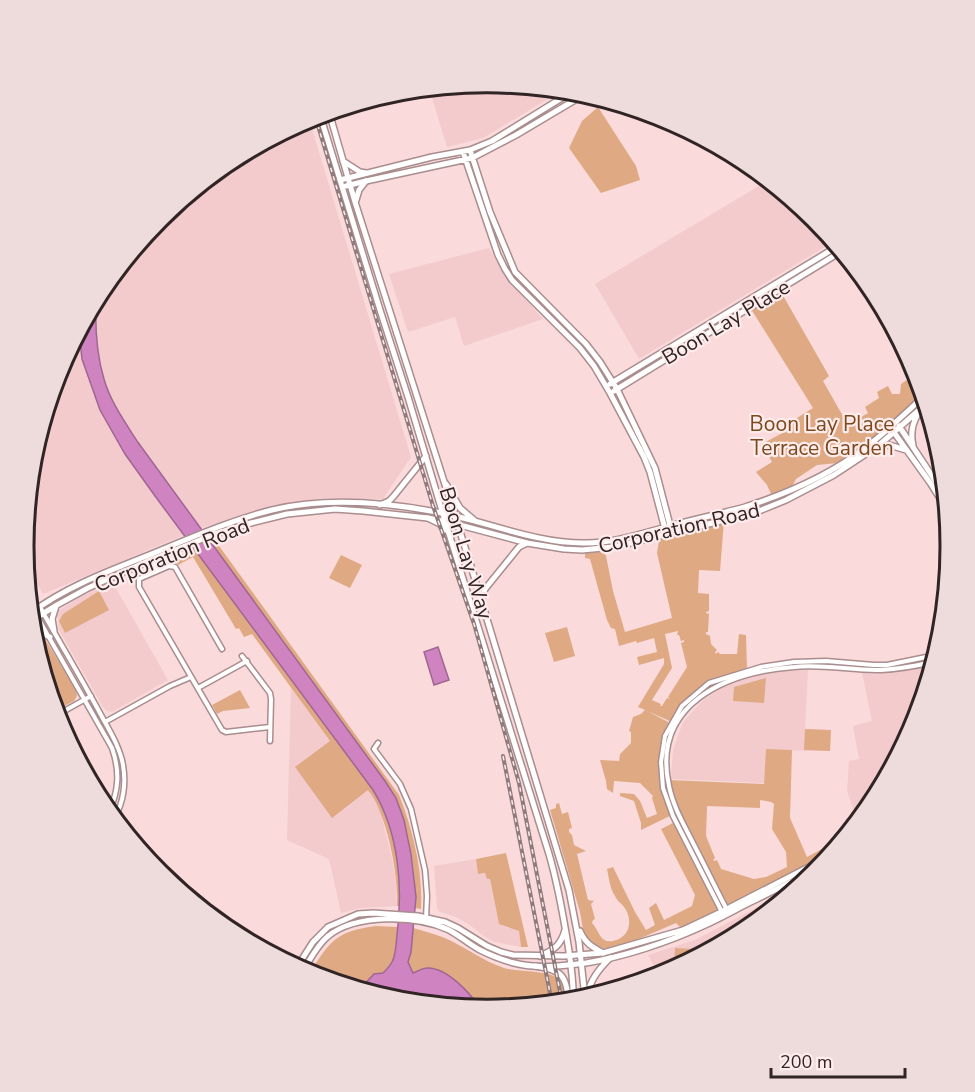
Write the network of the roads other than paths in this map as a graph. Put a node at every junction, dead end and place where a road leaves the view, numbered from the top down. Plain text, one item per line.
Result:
1 (560, 99) edge
2 (573, 101) edge
3 (332, 121) edge
4 (323, 124) edge
5 (466, 151) junction
6 (469, 159) junction
7 (343, 161) junction
8 (366, 173) junction
9 (348, 178) junction
10 (340, 180) junction
11 (366, 181) junction
12 (350, 185) junction
13 (478, 187) junction
14 (342, 188) junction
15 (355, 202) junction
16 (831, 250) edge
17 (835, 255) edge
18 (546, 304) junction
19 (738, 306) junction
20 (541, 310) junction
21 (742, 312) junction
22 (565, 324) junction
23 (561, 330) junction
24 (635, 368) junction
25 (640, 375) junction
26 (613, 382) junction
27 (606, 386) junction
28 (616, 389) junction
29 (610, 393) junction
30 (917, 403) edge
31 (920, 410) edge
32 (919, 411) edge
33 (895, 427) junction
34 (878, 446) junction
35 (910, 449) junction
36 (426, 456) junction
37 (443, 480) junction
38 (937, 484) edge
39 (938, 494) edge
40 (380, 505) junction
41 (442, 513) junction
42 (454, 516) junction
43 (428, 518) junction
44 (474, 520) junction
45 (445, 521) junction
46 (456, 524) junction
47 (668, 530) junction
48 (209, 534) junction
49 (450, 537) junction
50 (189, 542) junction
51 (528, 543) junction
52 (609, 544) junction
53 (150, 561) junction
54 (155, 571) junction
55 (116, 572) junction
56 (481, 601) junction
57 (57, 605) junction
58 (39, 608) edge
59 (41, 615) junction
60 (54, 631) junction
61 (43, 634) edge
62 (50, 637) junction
63 (222, 649) dead end
64 (242, 656) dead end
65 (926, 657) edge
66 (247, 662) junction
67 (925, 664) edge
68 (191, 677) junction
69 (198, 688) junction
70 (91, 696) junction
71 (85, 700) junction
72 (66, 710) edge
73 (105, 722) junction
74 (270, 727) junction
75 (270, 741) dead end
76 (378, 743) dead end
77 (113, 801) edge
78 (118, 808) edge
79 (803, 871) edge
80 (793, 881) edge
81 (725, 913) junction
82 (398, 916) junction
83 (426, 920) junction
84 (576, 924) junction
85 (566, 925) junction
86 (603, 953) junction
87 (580, 955) junction
88 (540, 956) junction
89 (570, 956) junction
90 (610, 958) junction
91 (302, 959) edge
92 (309, 962) edge
93 (582, 963) junction
94 (571, 965) junction
95 (535, 966) junction
96 (589, 987) edge
97 (585, 988) edge
98 (574, 990) edge
99 (569, 991) edge

1 - 5 main road
2 - 6 main road
3 - 7 main road, Boon Lay Way
4 - 10 main road, Boon Lay Way
5 - 6 main road
5 - 8 main road
6 - 11 main road
6 - 13 main road
7 - 8 main road
7 - 9 main road, Boon Lay Way
8 - 9 main road
9 - 10 main road
9 - 12 main road, Boon Lay Way
10 - 14 main road, Boon Lay Way
11 - 12 main road
11 - 15 main road
12 - 14 main road
12 - 15 main road, Boon Lay Way
13 - 18 main road
13 - 20 main road
14 - 36 main road, Boon Lay Way
15 - 37 main road, Boon Lay Way
16 - 19 main road, Boon Lay Place
17 - 21 main road, Boon Lay Place
18 - 20 main road
18 - 22 main road
19 - 21 main road
19 - 24 main road, Boon Lay Place
20 - 23 main road
21 - 25 main road, Boon Lay Place
22 - 23 main road
22 - 26 main road
23 - 27 main road
24 - 25 main road
24 - 26 main road, Boon Lay Place
25 - 28 main road, Boon Lay Place
26 - 27 main road, Boon Lay Place
26 - 28 main road
27 - 29 main road
28 - 29 main road, Boon Lay Place
28 - 47 main road
29 - 47 main road
30 - 33 main road, Corporation Road
31 - 33 main road, Corporation Road
32 - 35 main road
33 - 34 main road, Corporation Road
33 - 35 main road
33 - 47 main road, Corporation Road
34 - 35 main road
34 - 47 main road, Corporation Road
35 - 38 main road
35 - 39 main road
36 - 40 main road
36 - 41 main road, Boon Lay Way
37 - 42 main road, Boon Lay Way
37 - 44 main road
40 - 41 main road, Corporation Road
40 - 48 main road, Corporation Road
41 - 42 main road, Corporation Road
41 - 45 main road, Boon Lay Way
42 - 44 main road, Corporation Road
42 - 46 main road, Boon Lay Way
43 - 45 main road, Corporation Road
43 - 48 main road, Corporation Road
43 - 49 main road
44 - 52 main road, Corporation Road
45 - 46 main road, Corporation Road
45 - 49 main road, Boon Lay Way
46 - 51 main road, Corporation Road
46 - 56 main road, Boon Lay Way
47 - 52 main road, Corporation Road
48 - 50 main road, Corporation Road
49 - 85 main road, Boon Lay Way
50 - 53 main road, Corporation Road
50 - 55 main road, Corporation Road
51 - 52 main road, Corporation Road
51 - 56 main road
53 - 54 street
53 - 55 main road, Corporation Road
54 - 63 street
54 - 68 street
55 - 57 main road, Corporation Road
55 - 58 main road, Corporation Road
56 - 84 main road, Boon Lay Way
57 - 59 main road, Corporation Road
57 - 60 main road
59 - 60 street
59 - 62 street
60 - 70 street
61 - 62 main road
62 - 71 street
64 - 66 street
65 - 81 street
66 - 69 street
66 - 74 street
67 - 81 street
68 - 69 street
68 - 73 street
69 - 74 street
70 - 71 street
70 - 73 street
71 - 72 street
71 - 77 street
73 - 78 street
74 - 75 street
76 - 83 street
79 - 81 main road
80 - 81 main road
81 - 86 main road
81 - 90 main road
82 - 83 main road
82 - 91 main road
82 - 92 main road
83 - 88 main road
83 - 95 main road
84 - 86 main road
84 - 87 main road, Boon Lay Way
85 - 88 main road
85 - 89 main road, Boon Lay Way
86 - 87 main road
87 - 89 main road
87 - 93 main road, Boon Lay Way
88 - 89 main road
89 - 94 main road, Boon Lay Way
90 - 93 main road
90 - 96 main road
93 - 94 main road
93 - 97 main road, Boon Lay Way
94 - 95 main road
94 - 98 main road, Boon Lay Way
95 - 99 main road

